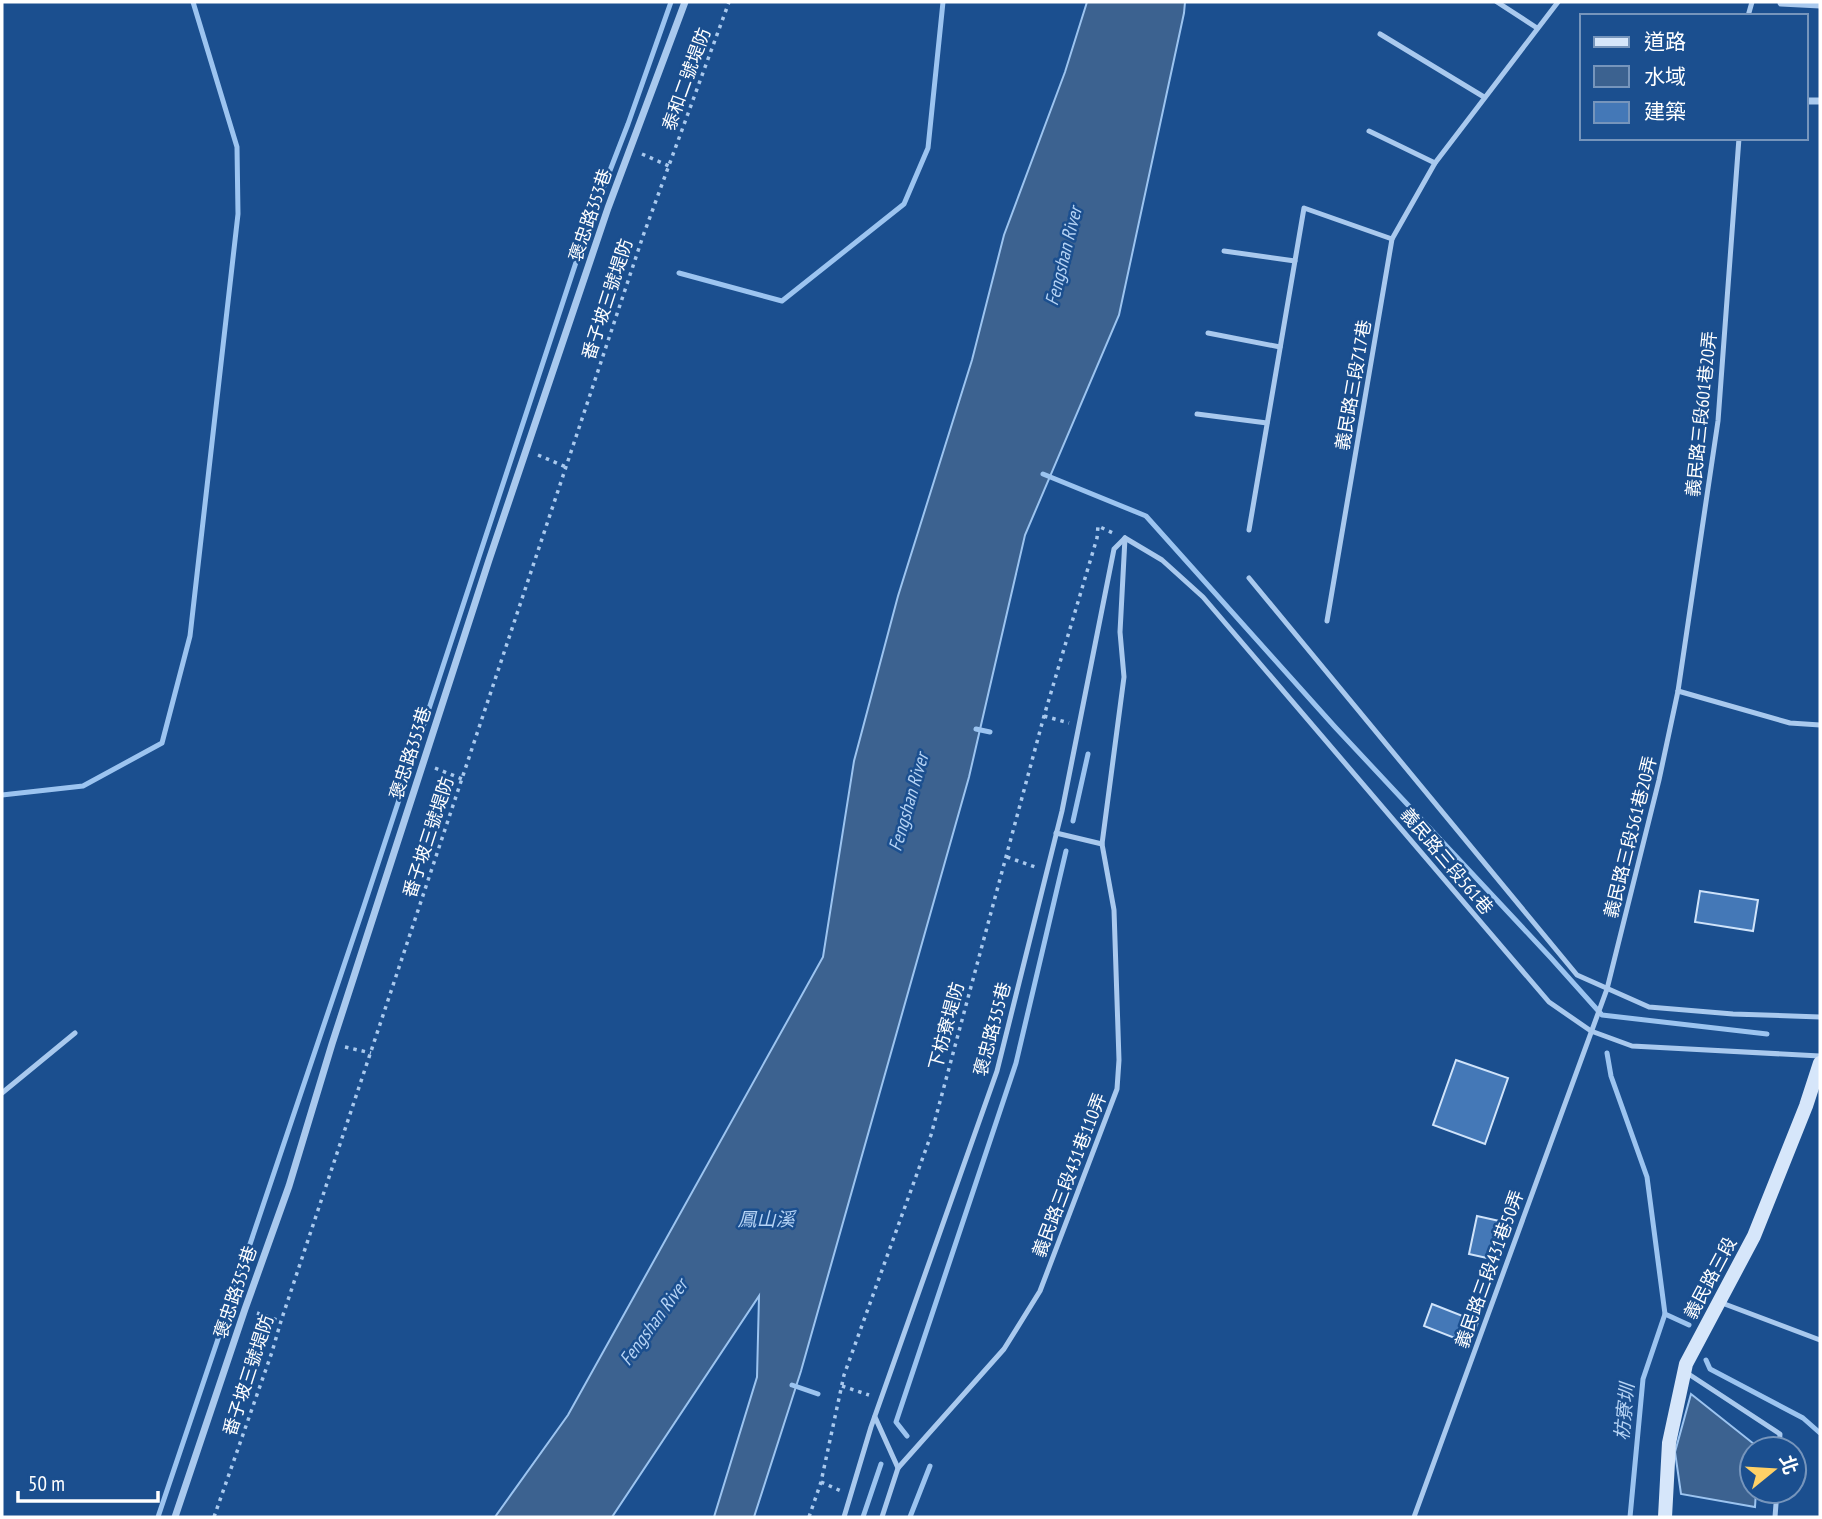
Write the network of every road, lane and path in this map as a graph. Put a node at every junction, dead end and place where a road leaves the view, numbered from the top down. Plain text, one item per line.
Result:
1 (685, 2) edge
2 (729, 2) edge
3 (1497, 2) edge
4 (1558, 2) edge
5 (1781, 3) edge
6 (1820, 5) edge
7 (1537, 28) junction
8 (1380, 34) dead end
9 (1484, 97) junction
10 (1369, 131) dead end
11 (1739, 140) edge
12 (630, 149) junction
13 (1435, 163) junction
14 (669, 166) junction
15 (1392, 239) junction
16 (1224, 251) dead end
17 (1295, 261) junction
18 (1208, 333) dead end
19 (1280, 347) junction
20 (1197, 414) dead end
21 (1267, 423) junction
22 (527, 450) junction
23 (566, 467) junction
24 (1249, 530) dead end
25 (1125, 538) junction
26 (1249, 578) dead end
27 (1327, 621) dead end
28 (1678, 691) junction
29 (1044, 716) junction
30 (1820, 724) edge
31 (1079, 726) junction
32 (423, 763) junction
33 (462, 779) junction
34 (1056, 833) junction
35 (1102, 844) junction
36 (1007, 856) junction
37 (1047, 871) junction
38 (1606, 989) junction
39 (1820, 1017) edge
40 (1591, 1031) junction
41 (75, 1033) dead end
42 (332, 1044) junction
43 (371, 1053) junction
44 (1820, 1056) edge
45 (1820, 1063) edge
46 (2, 1093) edge
47 (1718, 1302) junction
48 (246, 1309) junction
49 (281, 1321) junction
50 (1820, 1340) edge
51 (1684, 1371) junction
52 (842, 1386) junction
53 (881, 1399) junction
54 (875, 1417) junction
55 (1780, 1435) edge
56 (898, 1468) junction
57 (821, 1482) junction
58 (850, 1495) junction
59 (175, 1517) edge
60 (214, 1517) edge
61 (809, 1517) edge
62 (844, 1517) edge
63 (881, 1517) edge
64 (1414, 1517) edge
65 (1668, 1517) edge

1 - 12 street, 褒忠路353巷
2 - 14 path, 泰和二號堤防
3 - 7 lane
4 - 7 lane, 義民路三段717巷
5 - 6 street
7 - 9 lane, 義民路三段717巷
8 - 9 lane
9 - 13 lane, 義民路三段717巷
10 - 13 lane
11 - 28 lane, 義民路三段601巷20弄
12 - 14 path
12 - 22 street, 褒忠路353巷
13 - 15 lane, 義民路三段717巷
14 - 23 path, 番子坡三號堤防
15 - 17 lane
15 - 27 lane, 義民路三段717巷
16 - 17 lane
17 - 19 lane
18 - 19 lane
19 - 21 lane
20 - 21 lane
21 - 24 lane
22 - 23 path
22 - 32 street, 褒忠路353巷
23 - 33 path, 番子坡三號堤防
25 - 29 path, 下枋寮堤防
25 - 31 lane, 褒忠路355巷
25 - 35 lane, 義民路三段431巷110弄
25 - 40 lane, 義民路三段561巷
26 - 38 lane, 義民路三段561巷
28 - 30 lane
28 - 38 lane, 義民路三段561巷20弄
29 - 31 path
29 - 36 path, 下枋寮堤防
31 - 34 lane, 褒忠路355巷
32 - 33 path
32 - 42 street, 褒忠路353巷
33 - 43 path, 番子坡三號堤防
34 - 35 lane
34 - 37 lane, 褒忠路355巷
35 - 56 lane, 義民路三段431巷110弄
36 - 37 path
36 - 52 path, 下枋寮堤防
37 - 53 lane, 褒忠路355巷
38 - 39 lane, 義民路三段561巷
38 - 40 lane, 義民路三段561巷20弄
40 - 44 lane, 義民路三段561巷
40 - 64 lane, 義民路三段431巷50弄
41 - 46 lane
42 - 43 path
42 - 48 street, 褒忠路353巷
43 - 49 path, 番子坡三號堤防
45 - 47 main road, 義民路三段
47 - 50 lane
47 - 51 main road, 義民路三段
48 - 49 path
48 - 59 street, 褒忠路353巷
49 - 60 path, 番子坡三號堤防
51 - 55 lane
51 - 65 main road, 義民路三段
52 - 53 path
52 - 57 path, 下枋寮堤防
53 - 54 lane, 褒忠路355巷
54 - 56 lane
54 - 58 lane, 褒忠路355巷
56 - 63 lane, 義民路三段431巷110弄
57 - 58 path
57 - 61 path, 下枋寮堤防
58 - 62 lane, 褒忠路355巷

